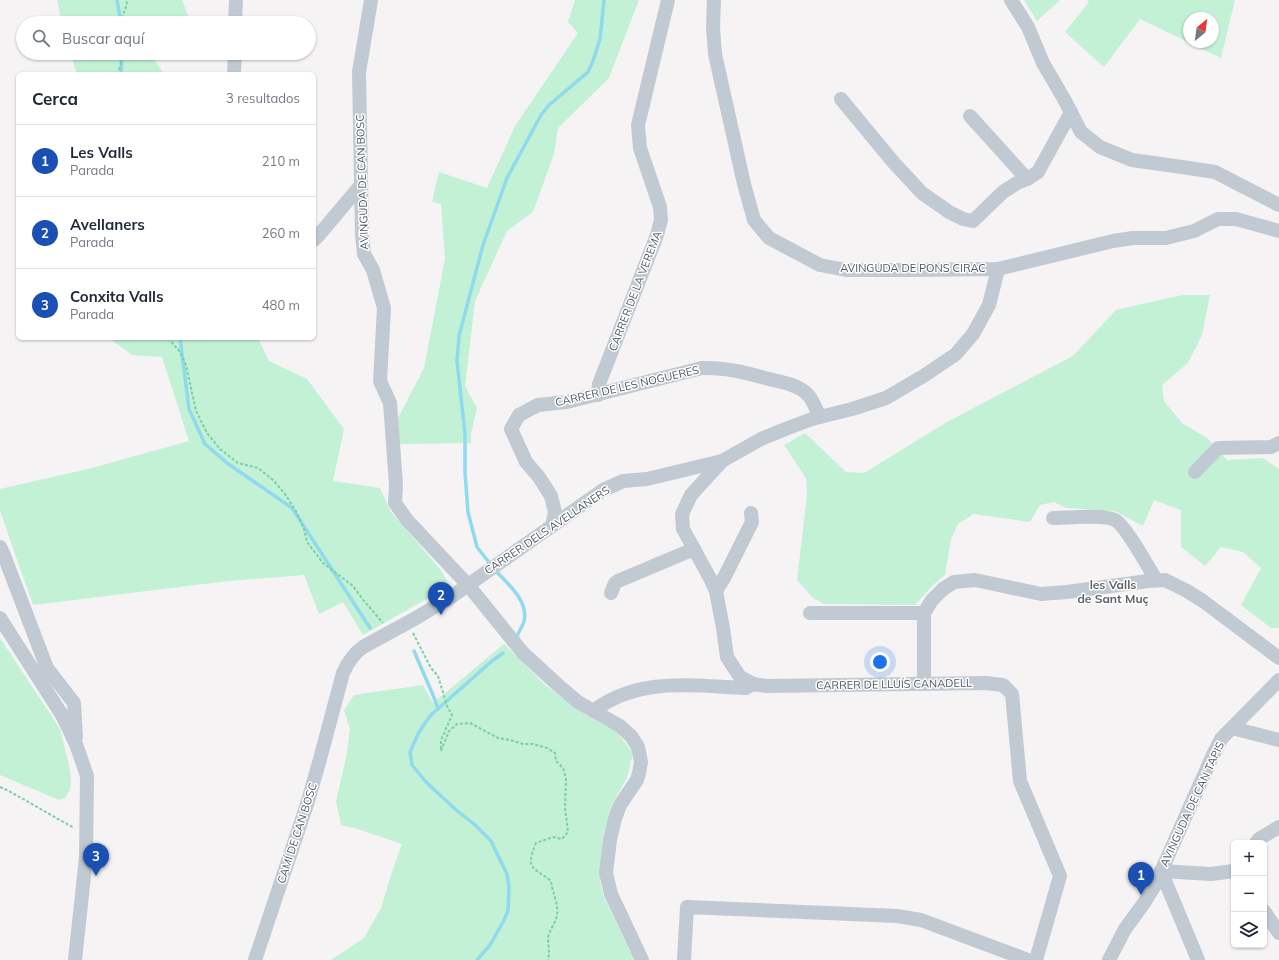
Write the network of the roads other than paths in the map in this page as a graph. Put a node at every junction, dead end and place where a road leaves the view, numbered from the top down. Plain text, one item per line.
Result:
1 (236, 0) edge
2 (371, 0) edge
3 (668, 0) edge
4 (714, 0) edge
5 (1011, 0) edge
6 (235, 16) edge
7 (235, 60) edge
8 (234, 72) edge
9 (841, 99) dead end
10 (1071, 112) junction
11 (970, 116) dead end
12 (1027, 179) junction
13 (361, 185) junction
14 (1279, 205) edge
15 (1279, 231) edge
16 (316, 238) edge
17 (998, 269) junction
18 (598, 395) junction
19 (820, 417) junction
20 (1279, 443) edge
21 (722, 461) junction
22 (1195, 472) dead end
23 (751, 513) dead end
24 (1053, 518) dead end
25 (552, 526) junction
26 (0, 547) edge
27 (694, 550) junction
28 (1156, 580) junction
29 (468, 585) junction
30 (716, 591) junction
31 (611, 593) dead end
32 (810, 613) dead end
33 (924, 614) junction
34 (0, 618) edge
35 (1279, 658) edge
36 (1279, 680) edge
37 (753, 684) junction
38 (924, 684) junction
39 (334, 704) joint
40 (593, 711) junction
41 (1232, 728) junction
42 (1279, 740) edge
43 (76, 744) junction
44 (1279, 827) edge
45 (1258, 840) edge
46 (1161, 871) junction
47 (1231, 871) edge
48 (1265, 912) edge
49 (1279, 933) edge
50 (76, 960) edge
51 (255, 960) edge
52 (642, 960) edge
53 (684, 960) edge
54 (1028, 960) edge
55 (1036, 960) edge
56 (1109, 960) edge
57 (1198, 960) edge

1 - 6 street
2 - 13 street, AVINGUDA DE CAN BOSC
3 - 18 street, CARRER DE LA VEREMA
4 - 17 street, AVINGUDA DE PONS CIRAC
5 - 10 street
7 - 8 street
9 - 12 street
10 - 12 street
10 - 14 street
11 - 12 street
13 - 16 street
13 - 29 street, AVINGUDA DE CAN BOSC
15 - 17 street, AVINGUDA DE PONS CIRAC
17 - 19 street, CARRER DELS AVELLANERS
18 - 19 street, CARRER DE LES NOGUERES
18 - 25 street, CARRER DE LES NOGUERES
19 - 21 street, CARRER DELS AVELLANERS
20 - 22 street
21 - 25 street, CARRER DELS AVELLANERS
21 - 27 street
23 - 30 street
24 - 28 street
25 - 29 street, CARRER DELS AVELLANERS
26 - 43 street
27 - 30 street
27 - 31 street
28 - 33 street
28 - 35 street
29 - 39 street, CARRER DELS AVELLANERS
29 - 40 street, AVINGUDA DE CAN BOSC
30 - 37 street
32 - 33 street
33 - 38 street
34 - 43 street
36 - 41 street, AVINGUDA DE CAN TAPIS
37 - 38 street, CARRER DE LLUÍS CANADELL
37 - 40 street, CARRER DE LLUÍS CANADELL
38 - 55 street, CARRER DE LLUÍS CANADELL
39 - 51 street, CAMÍ DE CAN BOSC
40 - 52 street, AVINGUDA DE CAN BOSC
41 - 42 street
41 - 46 street, AVINGUDA DE CAN TAPIS
43 - 50 street
44 - 45 street
46 - 47 street
46 - 56 street, AVINGUDA DE CAN TAPIS
46 - 57 street
48 - 49 street
53 - 54 street

